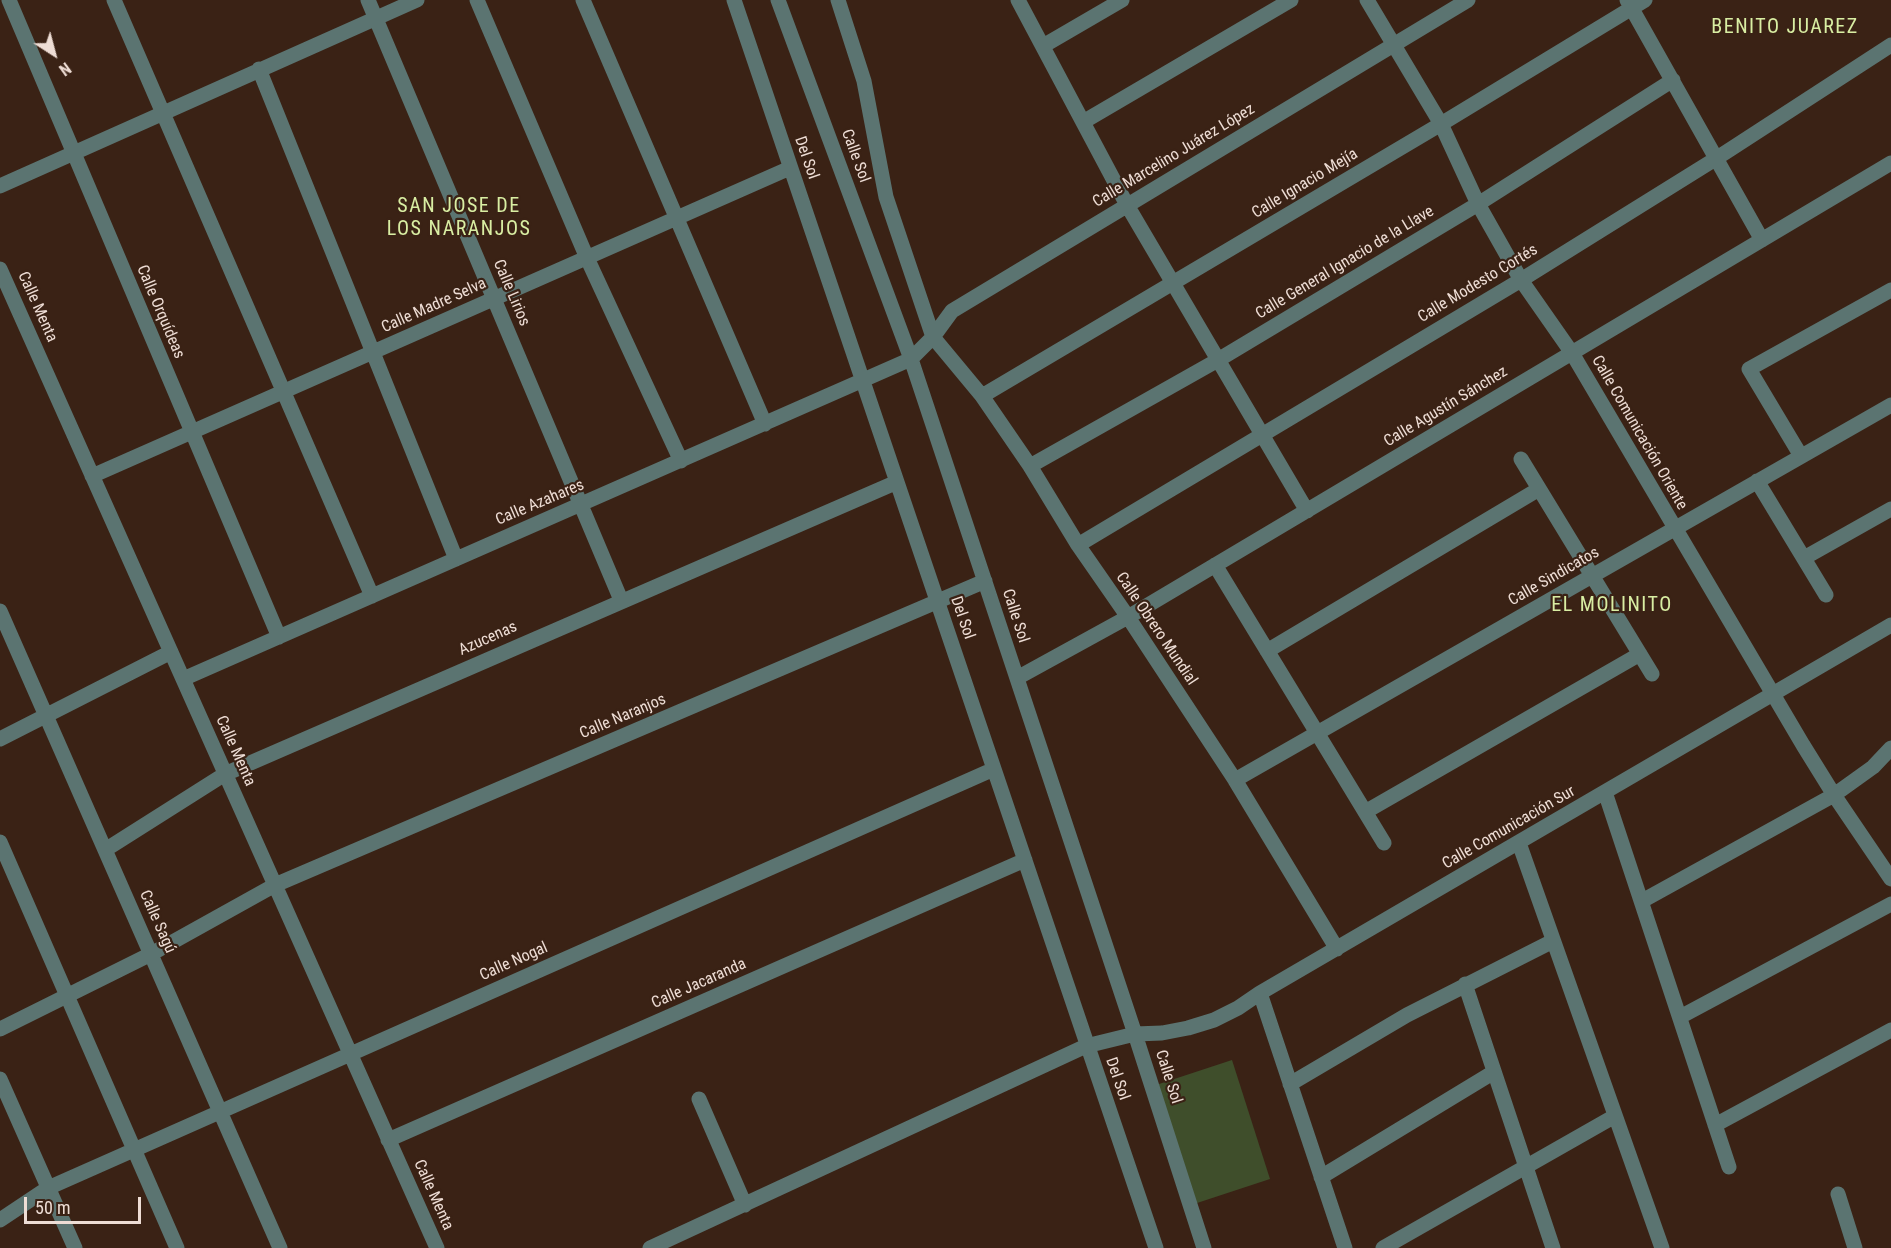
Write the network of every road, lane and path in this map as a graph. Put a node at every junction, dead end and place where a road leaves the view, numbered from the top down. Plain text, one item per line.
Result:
1 (9, 0) edge
2 (114, 0) edge
3 (368, 0) edge
4 (417, 0) edge
5 (477, 0) edge
6 (583, 0) edge
7 (734, 0) edge
8 (778, 0) edge
9 (838, 0) edge
10 (1018, 0) edge
11 (1122, 0) edge
12 (1291, 0) edge
13 (1367, 0) edge
14 (1468, 0) edge
15 (1635, 3) edge
16 (375, 17) junction
17 (1394, 45) junction
18 (1891, 45) edge
19 (1043, 46) junction
20 (259, 69) junction
21 (1673, 80) junction
22 (163, 113) junction
23 (1083, 122) junction
24 (1441, 124) junction
25 (74, 153) junction
26 (1717, 158) junction
27 (1891, 163) edge
28 (790, 168) junction
29 (0, 186) edge
30 (1478, 204) junction
31 (1127, 205) junction
32 (677, 219) junction
33 (1762, 240) junction
34 (587, 258) junction
35 (0, 269) edge
36 (1521, 280) junction
37 (1173, 284) junction
38 (1891, 290) edge
39 (494, 299) junction
40 (933, 337) junction
41 (373, 352) junction
42 (1572, 353) junction
43 (911, 359) junction
44 (1218, 360) junction
45 (863, 381) junction
46 (284, 392) junction
47 (982, 396) junction
48 (1891, 405) edge
49 (765, 424) junction
50 (192, 432) junction
51 (1262, 435) junction
52 (1801, 456) junction
53 (1521, 459) dead end
54 (681, 460) junction
55 (1030, 466) junction
56 (93, 476) junction
57 (1757, 481) junction
58 (897, 482) junction
59 (1539, 489) junction
60 (580, 505) junction
61 (1891, 509) edge
62 (1307, 511) junction
63 (1674, 529) junction
64 (1078, 545) junction
65 (1804, 558) junction
66 (456, 559) junction
67 (1215, 565) junction
68 (1592, 576) junction
69 (985, 581) junction
70 (1826, 595) dead end
71 (372, 596) junction
72 (621, 600) junction
73 (938, 602) junction
74 (0, 611) edge
75 (1128, 617) junction
76 (1891, 625) edge
77 (279, 637) junction
78 (1267, 651) junction
79 (171, 652) junction
80 (1640, 654) junction
81 (1652, 674) dead end
82 (1017, 678) junction
83 (183, 679) junction
84 (1773, 693) junction
85 (46, 715) junction
86 (1317, 733) junction
87 (0, 739) edge
88 (1891, 748) edge
89 (994, 769) junction
90 (225, 774) junction
91 (1235, 780) junction
92 (1605, 792) junction
93 (1834, 795) junction
94 (1365, 812) junction
95 (0, 842) edge
96 (1384, 843) dead end
97 (1519, 843) junction
98 (105, 850) junction
99 (1025, 860) junction
100 (1891, 879) edge
101 (275, 885) junction
102 (1642, 901) junction
103 (1891, 904) edge
104 (1553, 941) junction
105 (1337, 949) junction
106 (151, 954) junction
107 (1465, 984) junction
108 (1260, 993) junction
109 (67, 996) junction
110 (1680, 1017) junction
111 (0, 1029) edge
112 (1891, 1030) edge
113 (1135, 1034) junction
114 (1086, 1046) junction
115 (350, 1054) junction
116 (1494, 1072) junction
117 (1290, 1084) junction
118 (1, 1086) edge
119 (699, 1099) dead end
120 (220, 1112) junction
121 (1615, 1116) junction
122 (1715, 1125) junction
123 (388, 1140) junction
124 (134, 1150) junction
125 (1526, 1166) junction
126 (1729, 1167) dead end
127 (1321, 1177) junction
128 (48, 1188) junction
129 (1838, 1194) dead end
130 (745, 1205) junction
131 (0, 1220) edge
132 (1151, 1246) edge
133 (75, 1248) edge
134 (177, 1248) edge
135 (280, 1248) edge
136 (436, 1248) edge
137 (650, 1248) edge
138 (1204, 1248) edge
139 (1345, 1248) edge
140 (1383, 1248) edge
141 (1553, 1248) edge
142 (1662, 1248) edge
143 (1855, 1248) edge

1 - 25 street, Calle Orquídeas
2 - 22 street
3 - 16 street, Calle Lirios
4 - 16 street
5 - 34 street
6 - 32 street
7 - 28 street, Del Sol
8 - 43 street, Calle Sol
9 - 40 street
10 - 19 street
11 - 19 street
12 - 23 street
13 - 17 street, Calle Comunicación Oriente
14 - 17 street, Calle Marcelino Juárez López
15 - 21 street
15 - 24 street, Calle Ignacio Mejía
16 - 20 street
16 - 39 street, Calle Lirios
17 - 24 street, Calle Comunicación Oriente
17 - 31 street, Calle Marcelino Juárez López
18 - 26 street, Calle Modesto Cortés
19 - 23 street
20 - 22 street
20 - 41 street
21 - 26 street
21 - 30 street, Calle General Ignacio de la Llave
22 - 25 street
22 - 46 street
23 - 31 street
24 - 30 street, Calle Comunicación Oriente
24 - 37 street, Calle Ignacio Mejía
25 - 29 street
25 - 50 street, Calle Orquídeas
26 - 33 street
26 - 36 street, Calle Modesto Cortés
27 - 33 street, Calle Agustín Sánchez
28 - 32 street, Calle Madre Selva
28 - 45 street, Del Sol
30 - 36 street, Calle Comunicación Oriente
30 - 44 street, Calle General Ignacio de la Llave
31 - 37 street
31 - 40 street, Calle Marcelino Juárez López
32 - 34 street, Calle Madre Selva
32 - 49 street
33 - 42 street, Calle Agustín Sánchez
34 - 39 street, Calle Madre Selva
34 - 54 street
35 - 56 street, Calle Menta
36 - 42 street, Calle Comunicación Oriente
36 - 51 street, Calle Modesto Cortés
37 - 44 street
37 - 47 street, Calle Ignacio Mejía
38 - 52 street
39 - 41 street, Calle Madre Selva
39 - 60 street, Calle Lirios
40 - 43 street, Calle Marcelino Juárez López
40 - 47 street, Calle Obrero Mundial
41 - 46 street, Calle Madre Selva
41 - 66 street
42 - 62 street, Calle Agustín Sánchez
42 - 63 street, Calle Comunicación Oriente
43 - 45 street, Calle Azahares
43 - 69 street, Calle Sol
44 - 51 street
44 - 55 street, Calle General Ignacio de la Llave
45 - 49 street, Calle Azahares
45 - 58 street, Del Sol
46 - 50 street, Calle Madre Selva
46 - 71 street
47 - 55 street, Calle Obrero Mundial
48 - 52 street, Calle Sindicatos
49 - 54 street, Calle Azahares
50 - 56 street, Calle Madre Selva
50 - 77 street, Calle Orquídeas
51 - 62 street
51 - 64 street, Calle Modesto Cortés
52 - 57 street, Calle Sindicatos
53 - 59 street
54 - 60 street, Calle Azahares
55 - 64 street, Calle Obrero Mundial
56 - 79 street, Calle Menta
57 - 63 street, Calle Sindicatos
57 - 65 street
58 - 72 street, Azucenas
58 - 73 street, Del Sol
59 - 68 street
59 - 78 street
60 - 66 street, Calle Azahares
60 - 72 street, Calle Lirios
61 - 65 street
62 - 67 street, Calle Agustín Sánchez
63 - 68 street, Calle Sindicatos
63 - 84 street, Calle Comunicación Oriente
64 - 75 street, Calle Obrero Mundial
65 - 70 street
66 - 71 street, Calle Azahares
67 - 75 street, Calle Agustín Sánchez
67 - 78 street
68 - 80 street
68 - 86 street, Calle Sindicatos
69 - 73 street, Calle Naranjos
69 - 82 street, Calle Sol
71 - 77 street, Calle Azahares
72 - 90 street, Azucenas
73 - 89 street, Del Sol
73 - 101 street, Calle Naranjos
74 - 85 street, Calle Sagú
75 - 82 street, Calle Agustín Sánchez
75 - 91 street, Calle Obrero Mundial
76 - 84 street, Calle Comunicación Sur
77 - 83 street, Calle Azahares
78 - 86 street
79 - 83 street, Calle Menta
79 - 85 street
80 - 81 street
80 - 94 street
82 - 113 street, Calle Sol
83 - 90 street, Calle Menta
84 - 92 street, Calle Comunicación Sur
84 - 93 street, Calle Comunicación Oriente
85 - 87 street
85 - 98 street, Calle Sagú
86 - 91 street, Calle Sindicatos
86 - 94 street
88 - 93 street
89 - 99 street, Del Sol
89 - 115 street, Calle Nogal
90 - 98 street, Azucenas
90 - 101 street, Calle Menta
91 - 105 street, Calle Obrero Mundial
92 - 97 street, Calle Comunicación Sur
92 - 102 street
93 - 100 street, Calle Comunicación Oriente
93 - 102 street
94 - 96 street
95 - 109 street
97 - 104 street
97 - 105 street, Calle Comunicación Sur
98 - 106 street, Calle Sagú
99 - 114 street, Del Sol
99 - 123 street, Calle Jacaranda
101 - 106 street, Calle Naranjos
101 - 115 street, Calle Menta
102 - 110 street
103 - 110 street
104 - 107 street
104 - 121 street
105 - 108 street, Calle Comunicación Sur
106 - 109 street, Calle Naranjos
106 - 120 street, Calle Sagú
107 - 116 street
107 - 117 street
108 - 113 street, Calle Comunicación Sur
108 - 117 street
109 - 111 street, Calle Naranjos
109 - 124 street
110 - 122 street
112 - 122 street
113 - 114 street, Calle Comunicación Sur
113 - 138 street, Calle Sol
114 - 130 street, Calle Comunicación Sur
114 - 132 street, Del Sol
115 - 120 street, Calle Nogal
115 - 123 street, Calle Menta
116 - 125 street
116 - 127 street
117 - 127 street
118 - 128 street
119 - 130 street
120 - 124 street, Calle Nogal
120 - 135 street, Calle Sagú
121 - 125 street
121 - 142 street
122 - 126 street
123 - 136 street, Calle Menta
124 - 128 street, Calle Nogal
124 - 134 street
125 - 140 street
125 - 141 street
127 - 139 street
128 - 131 street, Calle Nogal
128 - 133 street
129 - 143 street
130 - 137 street, Calle Comunicación Sur

